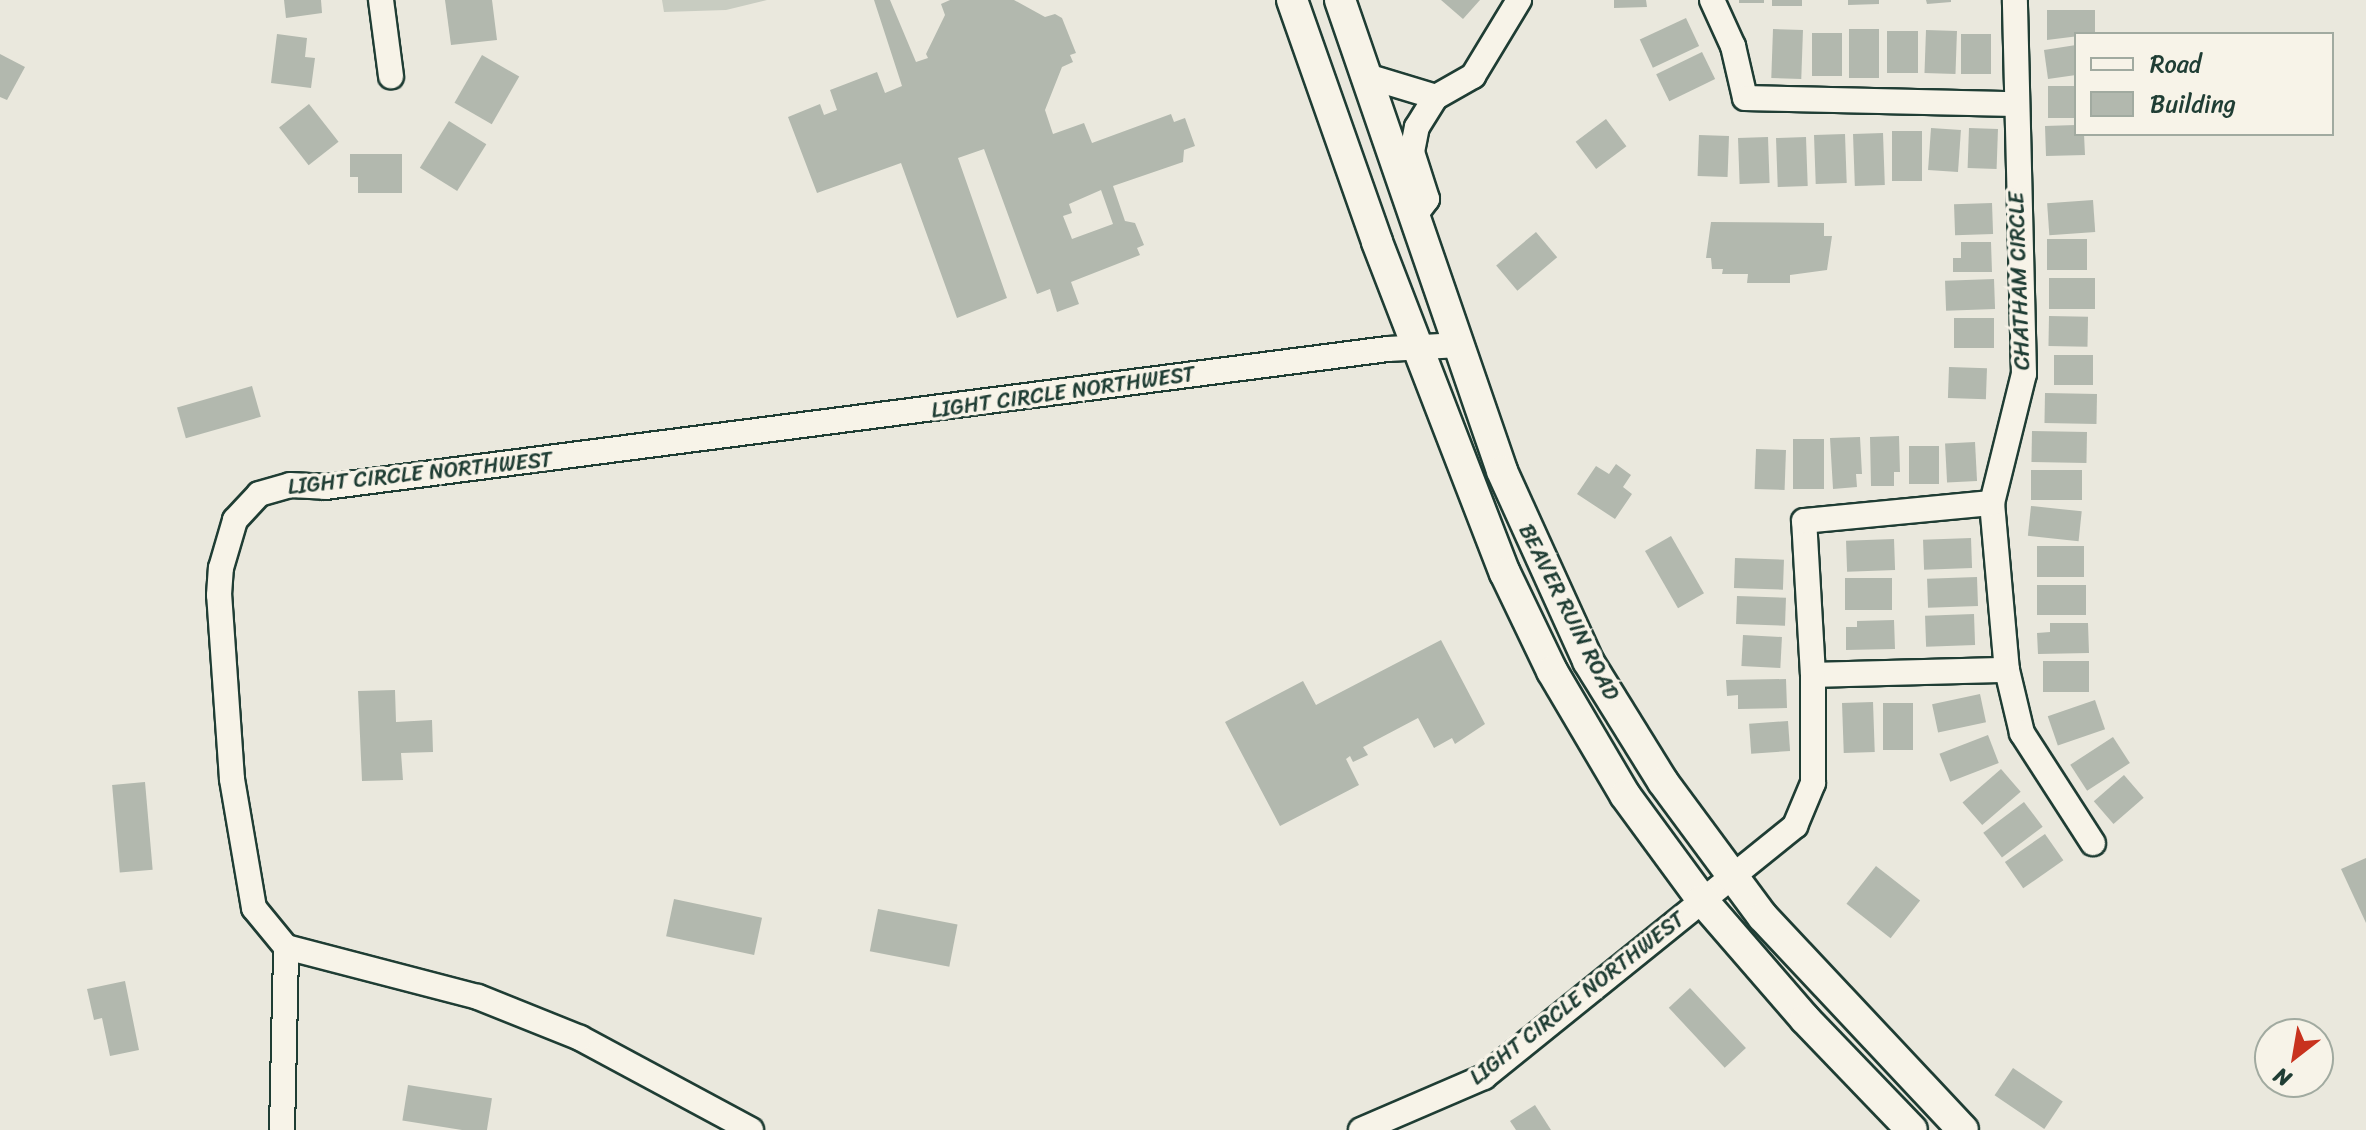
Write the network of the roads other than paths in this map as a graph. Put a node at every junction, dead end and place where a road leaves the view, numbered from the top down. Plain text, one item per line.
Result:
1 (381, 0) edge
2 (1292, 0) edge
3 (1340, 0) edge
4 (1519, 0) edge
5 (1712, 0) edge
6 (2015, 0) edge
7 (391, 76) dead end
8 (1370, 77) junction
9 (1436, 97) junction
10 (2014, 104) junction
11 (1415, 215) junction
12 (1459, 345) junction
13 (1420, 346) junction
14 (1992, 503) junction
15 (2007, 670) junction
16 (1813, 675) junction
17 (2093, 843) dead end
18 (1731, 877) junction
19 (1702, 900) junction
20 (286, 947) junction
21 (1422, 1119) edge
22 (282, 1130) edge
23 (751, 1130) edge
24 (1361, 1130) edge
25 (1912, 1130) edge
26 (1963, 1130) edge

1 - 7 street
2 - 13 main road, BEAVER RUIN ROAD
3 - 8 main road, BEAVER RUIN ROAD
4 - 9 street
5 - 10 street
6 - 10 street, CHATHAM CIRCLE
8 - 9 street
8 - 11 main road, BEAVER RUIN ROAD
9 - 11 street
10 - 14 street, CHATHAM CIRCLE
11 - 12 main road, BEAVER RUIN ROAD
12 - 13 street, LIGHT CIRCLE NORTHWEST
12 - 18 main road, BEAVER RUIN ROAD
13 - 19 main road, BEAVER RUIN ROAD
13 - 20 street, LIGHT CIRCLE NORTHWEST
14 - 15 street, CHATHAM CIRCLE
14 - 16 street
15 - 16 street
15 - 17 street, CHATHAM CIRCLE
16 - 18 street
18 - 19 street, LIGHT CIRCLE NORTHWEST
18 - 26 main road, BEAVER RUIN ROAD
19 - 21 street, LIGHT CIRCLE NORTHWEST
19 - 25 main road, BEAVER RUIN ROAD
20 - 22 street
20 - 23 street
21 - 24 street, LIGHT CIRCLE NORTHWEST

